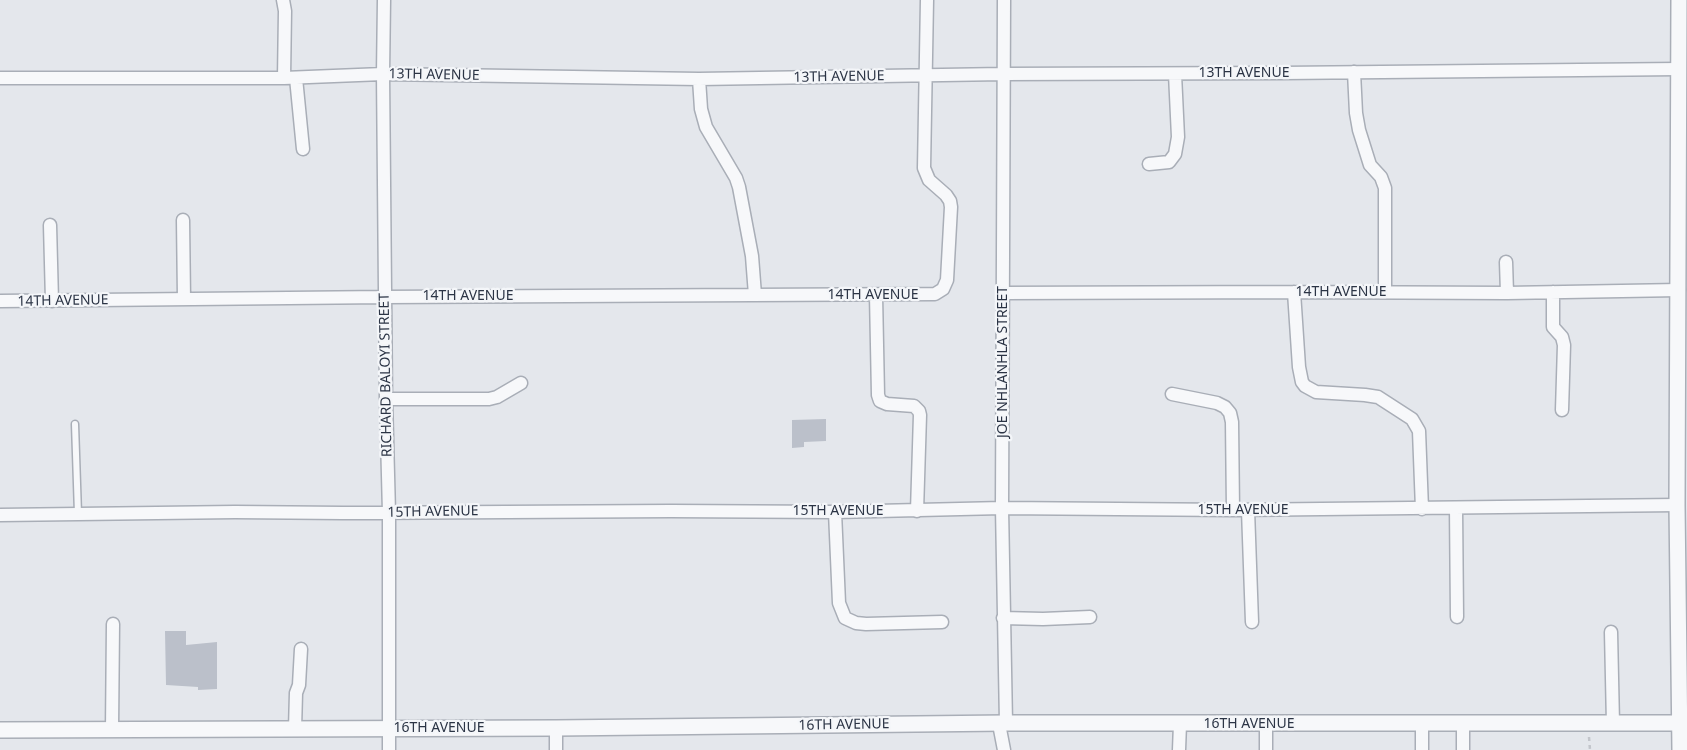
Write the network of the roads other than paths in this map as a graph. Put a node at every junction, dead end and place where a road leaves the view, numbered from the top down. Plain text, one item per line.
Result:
1 (283, 0) edge
2 (384, 0) edge
3 (928, 0) edge
4 (1004, 0) edge
5 (1679, 0) edge
6 (1679, 69) junction
7 (1354, 72) junction
8 (383, 74) junction
9 (1003, 74) junction
10 (1175, 74) junction
11 (927, 76) junction
12 (0, 78) edge
13 (290, 78) junction
14 (699, 78) junction
15 (303, 148) dead end
16 (1149, 164) dead end
17 (183, 220) dead end
18 (50, 225) dead end
19 (1506, 262) dead end
20 (1678, 290) junction
21 (1294, 292) junction
22 (1385, 292) junction
23 (1553, 292) junction
24 (1004, 293) junction
25 (1507, 293) junction
26 (755, 295) junction
27 (876, 295) junction
28 (385, 297) junction
29 (184, 299) junction
30 (52, 301) junction
31 (0, 302) edge
32 (521, 383) dead end
33 (1172, 394) dead end
34 (386, 399) junction
35 (1562, 410) dead end
36 (75, 424) dead end
37 (1677, 505) junction
38 (1002, 508) junction
39 (1456, 508) junction
40 (1422, 509) junction
41 (1233, 510) junction
42 (1248, 510) junction
43 (916, 511) junction
44 (835, 512) junction
45 (389, 513) junction
46 (78, 514) junction
47 (0, 515) edge
48 (1090, 617) dead end
49 (1457, 617) dead end
50 (1003, 618) junction
51 (942, 622) dead end
52 (1252, 622) dead end
53 (113, 624) dead end
54 (1611, 632) dead end
55 (301, 649) dead end
56 (1266, 723) junction
57 (1422, 723) junction
58 (1463, 723) junction
59 (1002, 724) junction
60 (1180, 724) junction
61 (1613, 724) junction
62 (1683, 724) edge
63 (388, 728) junction
64 (556, 728) junction
65 (295, 729) junction
66 (0, 730) edge
67 (112, 730) junction
68 (388, 750) edge
69 (556, 750) edge
70 (1004, 750) edge
71 (1179, 750) edge
72 (1266, 750) edge
73 (1422, 750) edge
74 (1463, 750) edge
75 (1680, 750) edge

1 - 13 street
2 - 8 street, RICHARD BALOYI STREET
3 - 11 street
4 - 9 street, JOE NHLANHLA STREET
5 - 6 street
6 - 7 street, 13TH AVENUE
6 - 20 street
7 - 10 street, 13TH AVENUE
7 - 22 street
8 - 13 street, 13TH AVENUE
8 - 14 street, 13TH AVENUE
8 - 28 street, RICHARD BALOYI STREET
9 - 10 street, 13TH AVENUE
9 - 11 street, 13TH AVENUE
9 - 24 street, JOE NHLANHLA STREET
10 - 16 street
11 - 14 street, 13TH AVENUE
11 - 27 street, 14TH AVENUE
12 - 13 street, 13TH AVENUE
13 - 15 street
14 - 26 street
17 - 29 street
18 - 30 street
19 - 25 street
20 - 23 street, 14TH AVENUE
20 - 37 street
21 - 22 street, 14TH AVENUE
21 - 24 street, 14TH AVENUE
21 - 40 street
22 - 25 street, 14TH AVENUE
23 - 25 street, 14TH AVENUE
23 - 35 street
24 - 38 street, JOE NHLANHLA STREET
26 - 27 street, 14TH AVENUE
26 - 28 street, 14TH AVENUE
27 - 43 street
28 - 29 street, 14TH AVENUE
28 - 34 street, RICHARD BALOYI STREET
29 - 30 street, 14TH AVENUE
30 - 31 street, 14TH AVENUE
32 - 34 street
33 - 41 street
34 - 45 street, RICHARD BALOYI STREET
36 - 46 lane
37 - 39 street, 15TH AVENUE
37 - 62 street
38 - 41 street, 15TH AVENUE
38 - 43 street, 15TH AVENUE
38 - 50 street, JOE NHLANHLA STREET
39 - 40 street, 15TH AVENUE
39 - 49 street
40 - 42 street, 15TH AVENUE
41 - 42 street, 15TH AVENUE
42 - 52 street
43 - 44 street, 15TH AVENUE
44 - 45 street, 15TH AVENUE
44 - 51 street
45 - 46 street, 15TH AVENUE
45 - 63 street, RICHARD BALOYI STREET
46 - 47 street, 15TH AVENUE
48 - 50 street
50 - 59 street, JOE NHLANHLA STREET
53 - 67 street
54 - 61 street
55 - 65 street
56 - 57 street, 16TH AVENUE
56 - 60 street, 16TH AVENUE
56 - 72 street
57 - 58 street, 16TH AVENUE
57 - 73 street
58 - 61 street, 16TH AVENUE
58 - 74 street
59 - 60 street, 16TH AVENUE
59 - 64 street, 16TH AVENUE
59 - 70 street, JOE NHLANHLA STREET
60 - 71 street
61 - 62 street, 16TH AVENUE
62 - 75 street
63 - 64 street, 16TH AVENUE
63 - 65 street, 16TH AVENUE
63 - 68 street, RICHARD BALOYI STREET
64 - 69 street
65 - 67 street, 16TH AVENUE
66 - 67 street, 16TH AVENUE

